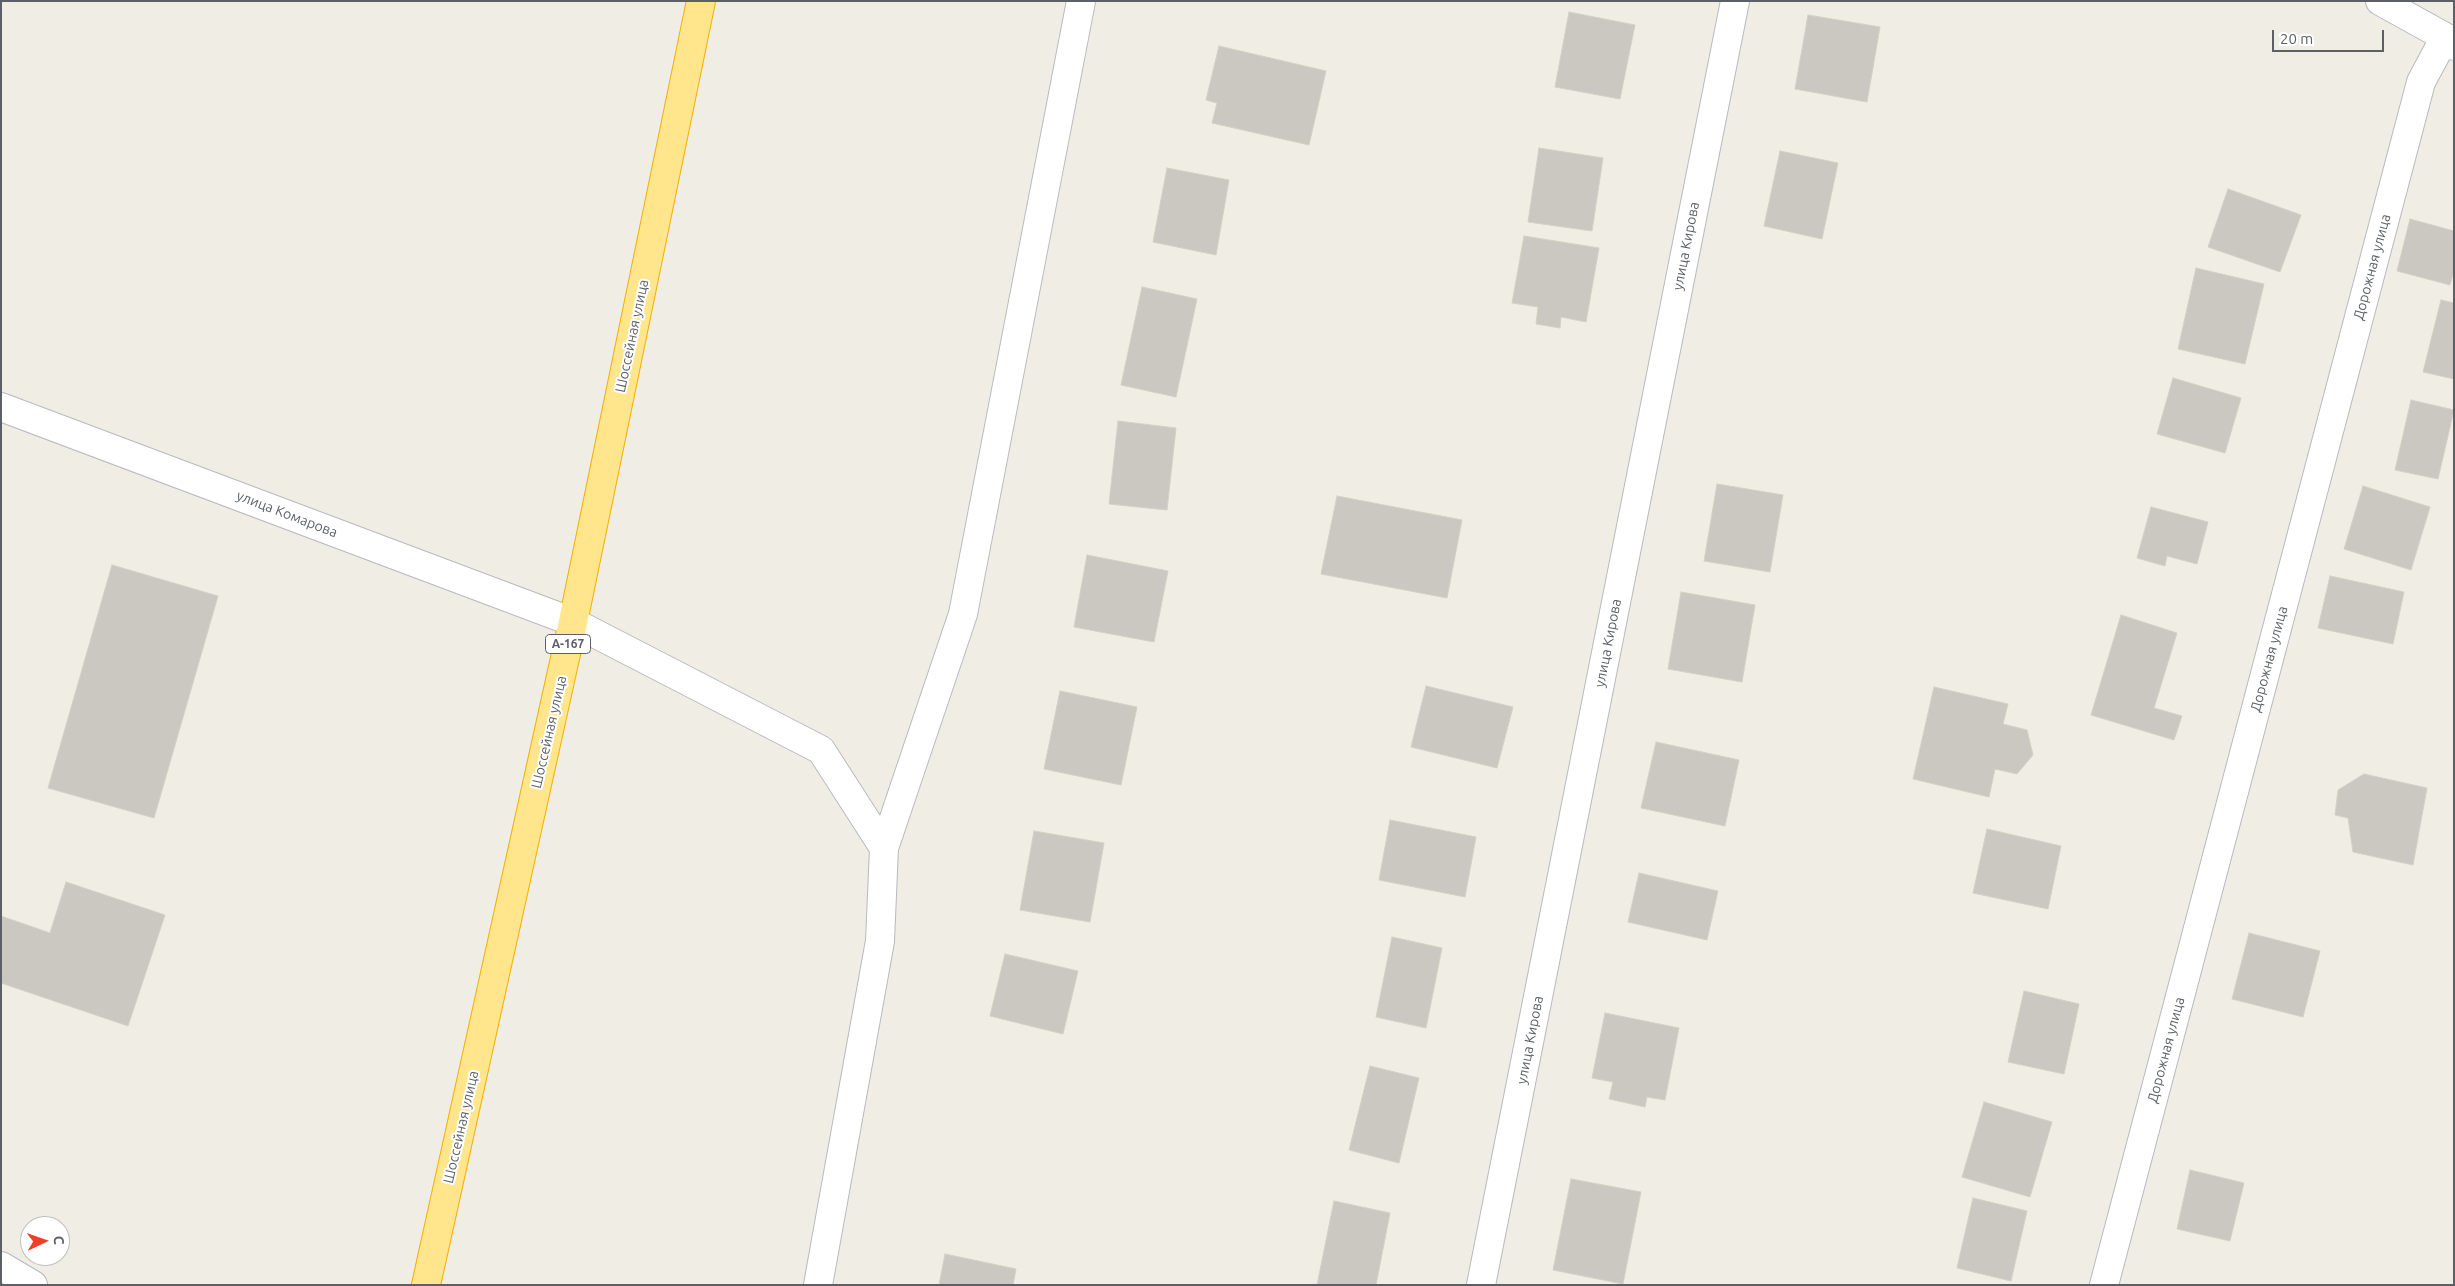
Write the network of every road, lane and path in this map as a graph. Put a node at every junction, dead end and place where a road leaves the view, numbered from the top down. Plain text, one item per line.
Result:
1 (701, 1) edge
2 (1081, 1) edge
3 (1735, 1) edge
4 (2380, 1) edge
5 (2450, 41) edge
6 (1, 407) edge
7 (573, 622) junction
8 (884, 848) junction
9 (1, 1266) edge
10 (33, 1285) edge
11 (426, 1285) edge
12 (818, 1285) edge
13 (1481, 1285) edge
14 (2104, 1285) edge

1 - 7 highway, Шоссейная улица / А-167
2 - 8 street
3 - 13 street, улица Кирова
4 - 5 street
5 - 14 street, Дорожная улица
6 - 7 street, улица Комарова
7 - 8 street, улица Комарова
7 - 11 highway, Шоссейная улица / А-167
8 - 12 street
9 - 10 street

